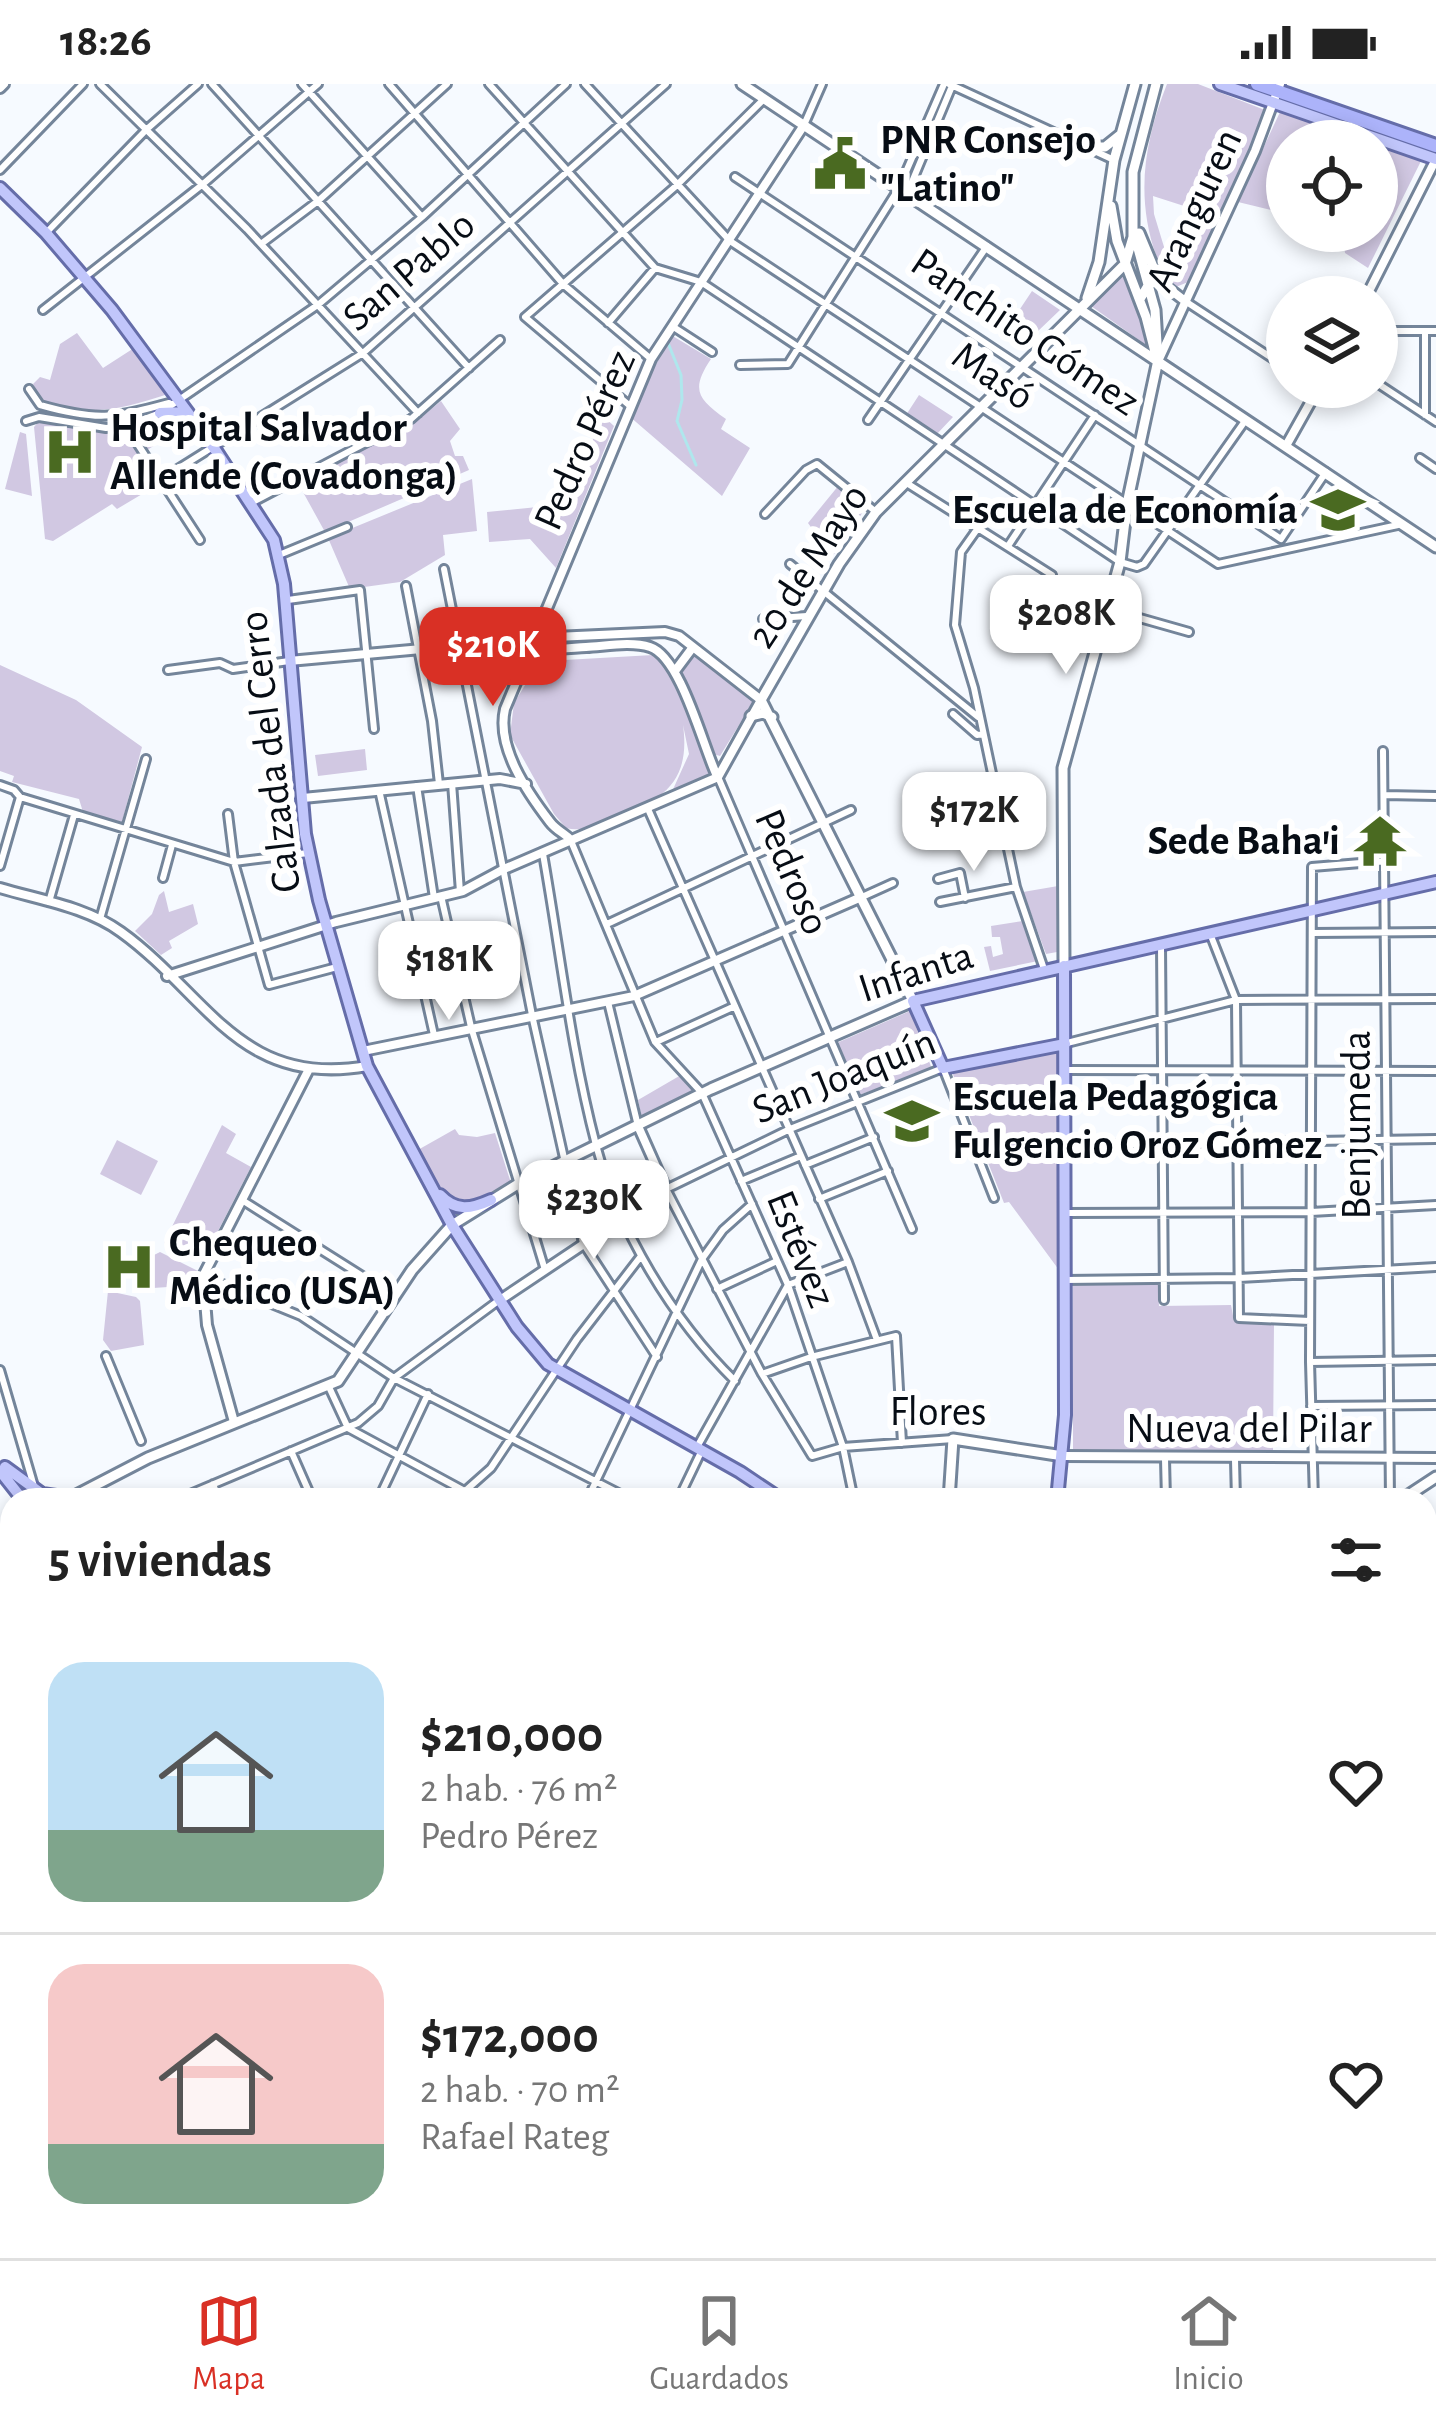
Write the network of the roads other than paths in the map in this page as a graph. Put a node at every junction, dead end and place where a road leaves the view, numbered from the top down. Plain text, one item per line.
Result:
1 (83, 84) edge
2 (100, 84) edge
3 (198, 84) edge
4 (212, 84) edge
5 (302, 84) edge
6 (318, 84) edge
7 (389, 84) edge
8 (447, 84) edge
9 (489, 84) edge
10 (566, 84) edge
11 (586, 84) edge
12 (666, 84) edge
13 (742, 84) edge
14 (822, 84) edge
15 (949, 84) edge
16 (1135, 84) edge
17 (1156, 84) edge
18 (1220, 84) edge
19 (1257, 84) edge
20 (309, 92) junction
21 (1278, 93) edge
22 (764, 99) junction
23 (415, 113) junction
24 (525, 123) junction
25 (621, 124) junction
26 (804, 125) junction
27 (147, 129) junction
28 (258, 135) junction
29 (1120, 135) junction
30 (1139, 144) junction
31 (1436, 146) edge
32 (1087, 148) junction
33 (368, 157) junction
34 (1436, 159) edge
35 (1114, 160) junction
36 (0, 170) edge
37 (568, 171) junction
38 (468, 175) junction
39 (735, 177) dead end
40 (203, 184) junction
41 (676, 186) junction
42 (0, 188) edge
43 (1110, 189) junction
44 (903, 191) junction
45 (1130, 192) junction
46 (761, 194) junction
47 (318, 201) junction
48 (1132, 211) junction
49 (422, 217) junction
50 (511, 223) junction
51 (1133, 230) junction
52 (621, 232) junction
53 (46, 233) junction
54 (730, 241) junction
55 (261, 244) junction
56 (987, 246) junction
57 (856, 256) junction
58 (371, 261) junction
59 (1125, 264) junction
60 (655, 268) junction
61 (1377, 276) edge
62 (86, 278) junction
63 (701, 282) junction
64 (1154, 283) junction
65 (564, 285) junction
66 (1140, 299) junction
67 (1185, 301) junction
68 (826, 302) junction
69 (319, 304) junction
70 (1082, 308) junction
71 (416, 309) junction
72 (43, 310) dead end
73 (942, 313) junction
74 (608, 323) junction
75 (672, 326) junction
76 (1436, 331) edge
77 (1398, 332) edge
78 (1425, 332) junction
79 (500, 340) dead end
80 (798, 347) junction
81 (363, 352) junction
82 (712, 352) dead end
83 (1266, 354) edge
84 (910, 358) junction
85 (651, 359) junction
86 (1158, 360) junction
87 (740, 364) dead end
88 (1021, 366) junction
89 (469, 368) junction
90 (29, 389) dead end
91 (1398, 397) edge
92 (179, 400) junction
93 (880, 402) junction
94 (981, 405) junction
95 (630, 406) junction
96 (1307, 408) edge
97 (187, 412) junction
98 (160, 413) junction
99 (418, 413) junction
100 (1095, 415) junction
101 (1424, 415) junction
102 (1247, 418) junction
103 (868, 420) dead end
104 (26, 421) dead end
105 (125, 421) junction
106 (1436, 422) edge
107 (942, 443) junction
108 (1287, 444) junction
109 (1139, 445) junction
110 (214, 448) junction
111 (1420, 458) dead end
112 (1065, 460) junction
113 (1436, 469) edge
114 (1326, 472) junction
115 (168, 475) dead end
116 (904, 482) junction
117 (1200, 484) junction
118 (251, 503) junction
119 (1036, 504) junction
120 (1127, 504) junction
121 (876, 512) junction
122 (764, 514) dead end
123 (1401, 524) junction
124 (347, 527) dead end
125 (977, 528) junction
126 (1168, 531) junction
127 (1281, 539) junction
128 (200, 540) dead end
129 (1008, 546) junction
130 (1436, 547) edge
131 (1286, 548) junction
132 (279, 555) junction
133 (1120, 562) junction
134 (790, 564) dead end
135 (444, 569) dead end
136 (1052, 575) dead end
137 (406, 586) dead end
138 (823, 592) junction
139 (285, 601) junction
140 (1108, 608) junction
141 (810, 615) junction
142 (541, 617) junction
143 (763, 619) dead end
144 (1190, 632) dead end
145 (555, 637) junction
146 (530, 645) junction
147 (459, 647) junction
148 (693, 647) junction
149 (417, 650) junction
150 (539, 653) junction
151 (368, 655) junction
152 (290, 661) junction
153 (168, 670) dead end
154 (675, 671) junction
155 (516, 679) junction
156 (772, 682) junction
157 (761, 700) junction
158 (952, 714) dead end
159 (751, 716) junction
160 (772, 717) junction
161 (981, 719) junction
162 (374, 729) dead end
163 (984, 734) junction
164 (1383, 751) dead end
165 (708, 756) junction
166 (146, 759) dead end
167 (727, 760) junction
168 (514, 761) junction
169 (718, 777) junction
170 (500, 779) junction
171 (486, 780) junction
172 (452, 783) junction
173 (439, 784) junction
174 (527, 784) junction
175 (0, 785) edge
176 (417, 786) junction
177 (379, 790) junction
178 (1384, 795) junction
179 (1436, 796) edge
180 (20, 797) junction
181 (301, 798) junction
182 (648, 809) junction
183 (851, 810) dead end
184 (228, 814) dead end
185 (74, 815) junction
186 (824, 824) junction
187 (126, 832) junction
188 (569, 837) junction
189 (172, 844) junction
190 (308, 853) junction
191 (543, 854) junction
192 (752, 856) junction
193 (1385, 861) junction
194 (234, 862) junction
195 (0, 866) edge
196 (505, 868) junction
197 (163, 878) dead end
198 (938, 878) dead end
199 (1436, 882) edge
200 (893, 883) dead end
201 (684, 887) junction
202 (1016, 887) junction
203 (0, 888) edge
204 (460, 892) junction
205 (1385, 893) junction
206 (437, 897) junction
207 (859, 898) junction
208 (965, 898) junction
209 (50, 902) junction
210 (940, 902) dead end
211 (404, 904) junction
212 (1311, 911) junction
213 (100, 920) junction
214 (607, 924) junction
215 (326, 926) junction
216 (784, 930) junction
217 (1386, 932) junction
218 (1436, 932) edge
219 (1210, 933) junction
220 (1312, 933) junction
221 (1161, 943) junction
222 (257, 947) junction
223 (716, 961) junction
224 (1064, 966) junction
225 (337, 967) junction
226 (1045, 969) junction
227 (167, 976) junction
228 (634, 996) junction
229 (1311, 998) junction
230 (1387, 999) junction
231 (1436, 999) edge
232 (1236, 1000) junction
233 (913, 1001) junction
234 (608, 1002) junction
235 (735, 1006) junction
236 (570, 1007) junction
237 (532, 1016) junction
238 (1162, 1018) junction
239 (471, 1027) junction
240 (434, 1035) junction
241 (830, 1037) junction
242 (655, 1042) junction
243 (1065, 1044) junction
244 (363, 1052) junction
245 (367, 1066) junction
246 (762, 1066) junction
247 (943, 1068) junction
248 (1066, 1070) junction
249 (308, 1071) junction
250 (1162, 1071) junction
251 (1237, 1071) junction
252 (1436, 1071) edge
253 (1310, 1072) junction
254 (1386, 1072) junction
255 (702, 1093) junction
256 (859, 1102) junction
257 (638, 1126) junction
258 (790, 1129) junction
259 (874, 1137) junction
260 (1436, 1139) edge
261 (1387, 1141) junction
262 (1310, 1142) junction
263 (1238, 1143) junction
264 (1066, 1145) junction
265 (1162, 1145) junction
266 (596, 1147) junction
267 (731, 1157) junction
268 (803, 1160) junction
269 (563, 1163) junction
270 (888, 1171) junction
271 (427, 1181) junction
272 (741, 1181) junction
273 (518, 1184) junction
274 (666, 1190) junction
275 (994, 1198) dead end
276 (819, 1199) junction
277 (242, 1200) junction
278 (491, 1200) junction
279 (752, 1204) junction
280 (1436, 1205) edge
281 (1386, 1207) junction
282 (1311, 1212) junction
283 (1066, 1213) junction
284 (1238, 1213) junction
285 (1163, 1214) junction
286 (623, 1216) junction
287 (452, 1225) junction
288 (912, 1228) dead end
289 (584, 1243) junction
290 (641, 1255) junction
291 (701, 1259) junction
292 (777, 1262) junction
293 (848, 1262) junction
294 (1436, 1267) edge
295 (544, 1270) junction
296 (1386, 1271) junction
297 (1311, 1275) junction
298 (203, 1276) junction
299 (1163, 1277) junction
300 (1239, 1277) junction
301 (1065, 1280) junction
302 (788, 1285) junction
303 (717, 1289) junction
304 (612, 1290) junction
305 (394, 1296) junction
306 (500, 1300) junction
307 (1164, 1300) dead end
308 (679, 1313) junction
309 (1310, 1321) junction
310 (877, 1340) junction
311 (752, 1354) junction
312 (106, 1356) dead end
313 (357, 1357) junction
314 (657, 1357) junction
315 (811, 1357) junction
316 (1436, 1360) edge
317 (1386, 1361) junction
318 (1310, 1362) junction
319 (0, 1370) edge
320 (558, 1372) junction
321 (762, 1374) junction
322 (394, 1378) junction
323 (735, 1381) junction
324 (328, 1387) junction
325 (428, 1394) junction
326 (1387, 1405) junction
327 (1436, 1405) edge
328 (1311, 1406) junction
329 (632, 1413) junction
330 (234, 1422) junction
331 (348, 1428) junction
332 (512, 1438) junction
333 (953, 1439) junction
334 (902, 1443) junction
335 (843, 1448) junction
336 (144, 1449) junction
337 (700, 1449) junction
338 (291, 1451) junction
339 (1063, 1456) junction
340 (398, 1458) junction
341 (1313, 1458) junction
342 (1388, 1458) junction
343 (1436, 1458) edge
344 (1165, 1459) junction
345 (1235, 1460) junction
346 (2, 1466) edge
347 (596, 1481) junction
348 (213, 1484) junction
349 (764, 1487) edge
350 (23, 1488) edge
351 (29, 1488) edge
352 (86, 1488) edge
353 (204, 1488) edge
354 (214, 1488) edge
355 (303, 1488) edge
356 (384, 1488) edge
357 (456, 1488) edge
358 (469, 1488) edge
359 (593, 1488) edge
360 (609, 1488) edge
361 (683, 1488) edge
362 (851, 1488) edge
363 (950, 1488) edge
364 (1059, 1488) edge
365 (1166, 1488) edge
366 (1236, 1488) edge
367 (1314, 1488) edge
368 (1389, 1488) edge

1 - 36 street
2 - 27 street
3 - 27 street
4 - 28 street
5 - 20 street
6 - 20 street
7 - 23 street
8 - 23 street
9 - 24 street
10 - 24 street
11 - 25 street, Masó
12 - 25 street, San Pablo
13 - 22 main road
14 - 26 street, Pedro Pérez
15 - 32 street
15 - 44 street
16 - 29 main road, 20 de Mayo
17 - 30 main road
18 - 21 main road
19 - 21 highway
20 - 28 street
20 - 33 street
21 - 31 highway
21 - 34 main road
21 - 67 street, Aranguren
22 - 26 main road
22 - 41 street
23 - 33 street
23 - 38 street
24 - 37 street
24 - 38 street
25 - 37 street, San Pablo
25 - 41 street, Masó
26 - 44 main road
26 - 46 street, Pedro Pérez
27 - 40 street
27 - 53 street
28 - 40 street
28 - 47 street
29 - 32 main road
29 - 35 main road, 20 de Mayo
30 - 35 main road
30 - 45 main road
32 - 35 street
33 - 47 street
33 - 49 street
34 - 61 street
35 - 43 main road, 20 de Mayo
35 - 45 main road
37 - 50 street, San Pablo
37 - 52 street
38 - 49 street
38 - 50 street
39 - 46 street, Panchito Gómez
40 - 55 street
40 - 62 street
41 - 52 street
41 - 54 street, Masó
42 - 53 main road, Calzada del Cerro
43 - 59 main road, 20 de Mayo
43 - 70 main road, 20 de Mayo
44 - 56 main road
44 - 57 street
45 - 48 main road
46 - 54 street, Pedro Pérez
46 - 57 street, Panchito Gómez
47 - 55 street
47 - 58 street
48 - 51 main road
48 - 64 main road
49 - 58 street
50 - 65 street
50 - 71 street, San Pablo
51 - 59 main road
51 - 64 main road
52 - 60 street
52 - 65 street
53 - 62 main road, Calzada del Cerro
54 - 63 street, Pedro Pérez
54 - 68 street, Masó
55 - 69 street
56 - 70 main road
56 - 73 street
57 - 68 street
57 - 73 street, Panchito Gómez
58 - 69 street
58 - 71 street
59 - 66 main road, 20 de Mayo
59 - 70 main road, 20 de Mayo
60 - 63 street
60 - 74 street
62 - 72 street
62 - 92 main road, Calzada del Cerro
63 - 75 street, Pedro Pérez
63 - 80 street
64 - 66 main road
64 - 67 street
64 - 86 main road
65 - 74 street
65 - 95 street
66 - 86 main road, 20 de Mayo
67 - 83 street
67 - 86 street, Aranguren
68 - 80 street
68 - 84 street, Masó
69 - 81 street
69 - 92 street
70 - 86 main road
70 - 88 main road, 20 de Mayo
71 - 81 street, San Pablo
71 - 89 street
73 - 84 street
73 - 88 street, Panchito Gómez
74 - 85 street
75 - 82 street
75 - 85 street, Pedro Pérez
76 - 78 street
77 - 78 street
78 - 101 street
79 - 89 street
80 - 87 street
80 - 93 street
81 - 99 street
81 - 110 street, San Pablo
84 - 93 street
84 - 94 street, Masó
85 - 95 street, Pedro Pérez
86 - 102 main road
86 - 109 main road
88 - 94 main road, 20 de Mayo
88 - 100 street, Panchito Gómez
89 - 99 street
90 - 105 street
91 - 101 street
92 - 97 main road, Calzada del Cerro
92 - 98 street
92 - 105 street
93 - 103 street
93 - 107 street
94 - 107 main road, 20 de Mayo
94 - 112 street, Masó
95 - 142 street, Pedro Pérez
96 - 108 street
97 - 98 main road
97 - 110 main road, Calzada del Cerro
98 - 105 street
99 - 118 street
100 - 109 street, Panchito Gómez
100 - 112 street
101 - 106 street
102 - 108 main road
102 - 117 street
104 - 105 street
105 - 128 street
107 - 116 main road, 20 de Mayo
107 - 119 street
108 - 114 main road
109 - 117 street, Panchito Gómez
109 - 120 main road
110 - 115 street, San Pablo
110 - 118 main road, Calzada del Cerro
111 - 113 street
112 - 119 street
112 - 120 street, Masó
114 - 123 main road
114 - 127 street
116 - 121 main road, 20 de Mayo
116 - 125 street
117 - 126 street
117 - 127 street, Panchito Gómez
118 - 132 main road, Calzada del Cerro
119 - 129 street
119 - 133 street
120 - 126 street, Masó
120 - 133 main road
121 - 122 street
121 - 138 main road, 20 de Mayo
123 - 130 main road
123 - 131 street
124 - 132 street
125 - 129 street
125 - 161 street
126 - 131 street, Masó
126 - 133 street
127 - 131 street
129 - 136 street
132 - 139 main road, Calzada del Cerro
133 - 140 main road
134 - 138 street
135 - 147 street
137 - 149 street
138 - 141 main road, 20 de Mayo
138 - 161 street
139 - 151 street
139 - 152 main road, Calzada del Cerro
140 - 144 street
140 - 224 main road
141 - 143 street
141 - 156 main road, 20 de Mayo
142 - 145 street
142 - 146 street, Pedro Pérez
145 - 146 street
145 - 148 street
146 - 147 street
146 - 150 street
146 - 155 street, Pedro Pérez
147 - 149 street
147 - 171 street
148 - 154 street
148 - 157 street
149 - 151 street
149 - 173 street
150 - 154 street
150 - 155 street
151 - 152 street
151 - 162 street
152 - 153 street
152 - 181 main road, Calzada del Cerro
154 - 165 street, Pedroso
155 - 168 street, Pedro Pérez
156 - 157 main road, 20 de Mayo
156 - 160 main road
157 - 159 street, 20 de Mayo
157 - 160 main road
158 - 163 street
159 - 160 main road
159 - 167 street, 20 de Mayo
160 - 186 main road
161 - 163 street
163 - 202 street
164 - 178 street, Benjumeda
165 - 167 street
165 - 169 street, Pedroso
166 - 187 street
167 - 169 street, 20 de Mayo
168 - 170 street
168 - 174 street, Pedro Pérez
169 - 182 street
169 - 192 street, Pedroso
170 - 171 street
170 - 174 street
171 - 172 street
171 - 196 street
172 - 173 street
172 - 204 street
173 - 176 street
174 - 188 street, Pedro Pérez
175 - 180 street
176 - 177 street
176 - 206 street
177 - 181 street
177 - 211 street
178 - 179 street
178 - 193 street, Benjumeda
180 - 185 street
180 - 195 street
181 - 190 main road, Calzada del Cerro
182 - 188 street
182 - 201 street
183 - 186 street
184 - 194 street
185 - 187 street
185 - 209 street
186 - 192 street
186 - 207 main road
187 - 189 street
187 - 213 street
188 - 191 street
188 - 214 street, Estévez
189 - 194 street
189 - 197 street
190 - 194 street
190 - 215 main road, Calzada del Cerro
191 - 196 street
191 - 236 street
192 - 201 street
192 - 216 street, Pedroso
193 - 205 street, Benjumeda
193 - 212 street
194 - 222 street
196 - 204 street
196 - 237 street
198 - 208 street
199 - 205 main road, Infanta
200 - 207 street
201 - 214 street
201 - 223 street
202 - 208 street
202 - 226 street
203 - 209 street
204 - 206 street
205 - 212 main road, Infanta
205 - 217 street, Benjumeda
206 - 211 street
206 - 239 street
207 - 216 street
207 - 233 main road
208 - 210 street
209 - 213 street
211 - 215 street
211 - 240 street
212 - 219 main road, Infanta
212 - 220 street
213 - 227 street
214 - 228 street, Estévez
215 - 222 street
215 - 225 main road, Calzada del Cerro
216 - 223 street
216 - 241 street, Pedroso
217 - 218 street
217 - 220 street
217 - 230 street, Benjumeda
219 - 221 main road, Infanta
219 - 232 street
220 - 229 street
221 - 224 main road, Infanta
221 - 238 street
222 - 225 street
222 - 227 street
223 - 228 street
223 - 235 street
224 - 226 main road, Infanta
224 - 243 main road
225 - 244 main road, Calzada del Cerro
226 - 233 main road, Infanta
227 - 249 street
228 - 234 street
228 - 242 street, Estévez
229 - 230 street
229 - 232 street
229 - 253 street
230 - 231 street
230 - 254 street, Benjumeda
232 - 238 street
232 - 251 street
233 - 241 main road, Infanta
233 - 247 main road
234 - 236 street
234 - 257 street
235 - 242 street
235 - 246 street
236 - 237 street
236 - 266 street
237 - 239 street
237 - 269 street
238 - 243 street
238 - 250 street
239 - 240 street
239 - 273 street
240 - 244 street
241 - 246 main road, Infanta
241 - 256 street, Pedroso
242 - 255 street, Estévez
243 - 247 main road, San Joaquín
243 - 248 main road
244 - 245 main road, Calzada del Cerro
245 - 249 street
245 - 271 main road, Calzada del Cerro
246 - 255 main road, Infanta
246 - 258 street
247 - 256 street, San Joaquín
247 - 275 street
248 - 250 street
248 - 264 main road
249 - 277 street
250 - 251 street
250 - 265 street
251 - 253 street
251 - 263 street
252 - 254 street
253 - 254 street
253 - 262 street
254 - 261 street, Benjumeda
255 - 257 main road, Infanta
255 - 267 street, Estévez
256 - 258 street, San Joaquín
256 - 259 street, Pedroso
257 - 266 main road, Infanta
257 - 274 street
258 - 267 street, San Joaquín
258 - 268 street
259 - 268 street
259 - 270 street, Pedroso
260 - 261 street
261 - 262 street
261 - 281 street, Benjumeda
262 - 263 street
262 - 282 street
263 - 265 street
263 - 284 street
264 - 265 street
264 - 283 main road
265 - 285 street
266 - 269 main road, Infanta
266 - 286 street
267 - 272 street, Estévez
267 - 274 street, San Joaquín
268 - 272 street
268 - 276 street
269 - 273 main road, Infanta
269 - 289 street
270 - 276 street
270 - 288 street, Pedroso
271 - 278 main road
271 - 287 main road, Calzada del Cerro
272 - 279 street, Estévez
273 - 278 main road, Infanta
273 - 295 street
274 - 286 street, San Joaquín
274 - 291 street
276 - 293 street
277 - 298 street
277 - 305 street
278 - 287 main road, Infanta
279 - 291 street
279 - 292 street, Estévez
280 - 281 street
281 - 282 street
281 - 296 street, Benjumeda
282 - 284 street
282 - 297 street
283 - 285 street
283 - 301 main road
284 - 285 street
284 - 300 street
285 - 299 street
286 - 289 street, San Joaquín
286 - 290 street
287 - 305 main road, Infanta
287 - 306 main road, Calzada del Cerro
289 - 295 street, San Joaquín
289 - 304 street
290 - 304 street
290 - 308 street
291 - 303 street
291 - 308 street
292 - 302 street, Estévez
292 - 303 street
293 - 302 street
293 - 310 street
294 - 296 street
295 - 306 street, San Joaquín
296 - 297 street
296 - 317 street, Benjumeda
297 - 300 street
297 - 309 street
298 - 313 street
298 - 330 street
299 - 300 street
299 - 301 street
299 - 307 street
300 - 309 street
301 - 339 main road
302 - 311 street
302 - 315 street, Estévez
303 - 311 street
304 - 314 street
304 - 320 street
305 - 313 main road, Infanta
306 - 320 main road, Calzada del Cerro
306 - 322 street, San Joaquín
308 - 314 street
308 - 323 street
309 - 318 street
310 - 315 street
310 - 334 street
311 - 321 street
311 - 323 street
312 - 336 street
313 - 322 street
313 - 324 main road, Infanta
314 - 329 street
315 - 321 street
315 - 335 street, Estévez
316 - 317 street
317 - 318 street
317 - 326 street, Benjumeda
318 - 328 street
319 - 351 street
320 - 329 main road, Calzada del Cerro
320 - 332 street
321 - 335 street, Flores
322 - 325 street
322 - 331 street, San Joaquín
323 - 337 street
324 - 330 main road
324 - 331 street
325 - 332 street
325 - 340 street
326 - 327 street
326 - 328 street
326 - 342 street, Benjumeda
328 - 341 street
329 - 337 main road, Calzada del Cerro
329 - 347 street
330 - 336 main road
331 - 338 street, San Joaquín
331 - 340 street
332 - 347 street
332 - 358 street
333 - 334 street, Flores
333 - 339 main road, Flores
333 - 363 main road
334 - 335 street, Flores
335 - 362 street, Estévez
336 - 352 main road
337 - 349 main road, Calzada del Cerro
337 - 361 street
338 - 348 street, San Joaquín
338 - 355 street
339 - 344 street, Nueva del Pilar
339 - 364 main road
340 - 356 street
340 - 357 street
341 - 342 street, Nueva del Pilar
341 - 345 street, Nueva del Pilar
341 - 367 street
342 - 343 street, Nueva del Pilar
342 - 368 street, Benjumeda
344 - 345 street, Nueva del Pilar
344 - 365 street
345 - 366 street
346 - 350 main road
347 - 359 street
347 - 360 street
348 - 353 street, San Joaquín
348 - 354 street

